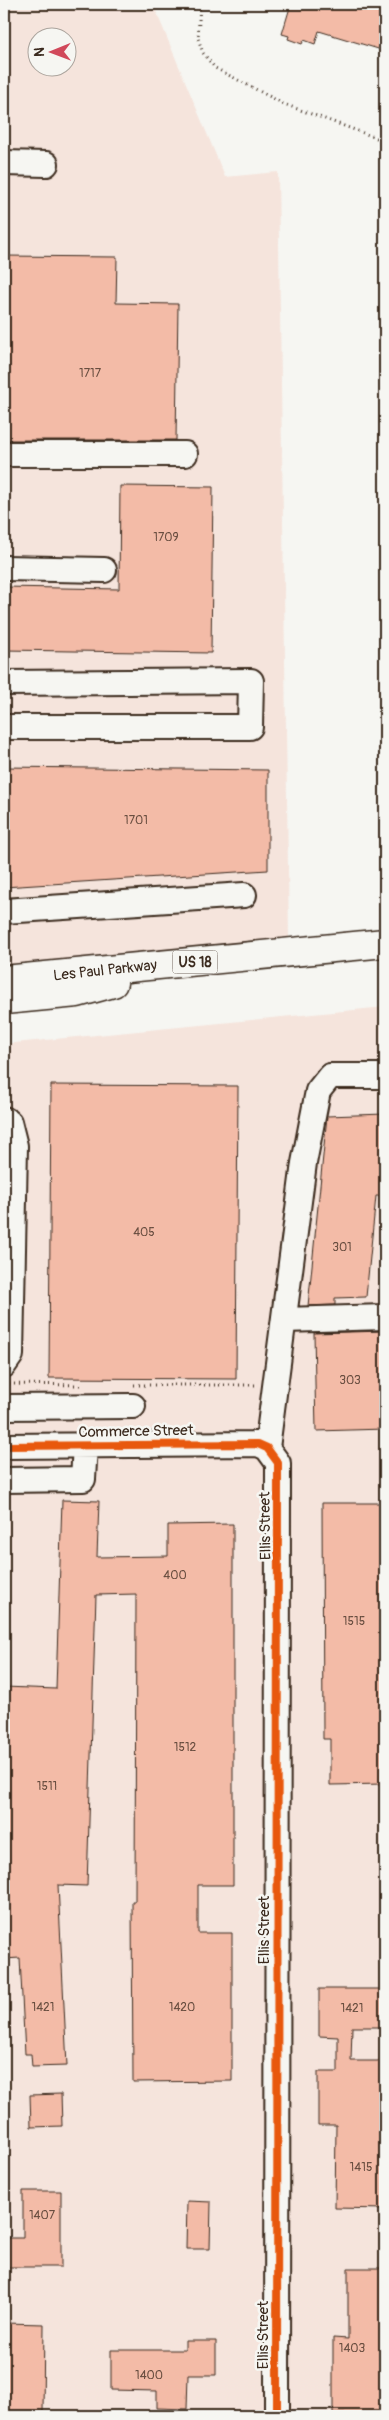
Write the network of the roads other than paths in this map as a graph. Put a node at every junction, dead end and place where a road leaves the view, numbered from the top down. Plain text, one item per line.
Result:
1 (4, 163) edge
2 (46, 164) dead end
3 (4, 454) edge
4 (185, 454) dead end
5 (4, 568) edge
6 (104, 570) dead end
7 (4, 683) edge
8 (4, 728) edge
9 (244, 895) dead end
10 (4, 911) edge
11 (385, 943) edge
12 (189, 962) junction
13 (4, 980) edge
14 (4, 1000) edge
15 (385, 1076) edge
16 (4, 1119) edge
17 (385, 1317) edge
18 (284, 1320) junction
19 (4, 1365) edge
20 (133, 1406) dead end
21 (4, 1407) edge
22 (97, 1407) junction
23 (91, 1445) junction
24 (4, 1446) edge
25 (267, 1448) junction
26 (4, 1480) edge
27 (277, 2416) edge

1 - 2 street
3 - 4 street
5 - 6 street
7 - 8 street
9 - 10 street
11 - 12 main road, Les Paul Parkway / US 18
12 - 13 main road, Les Paul Parkway / US 18
12 - 14 main road
15 - 18 street
16 - 19 street
17 - 18 street
18 - 25 street
20 - 22 street
21 - 22 street
22 - 23 street
23 - 24 street, Commerce Street
23 - 25 street, Commerce Street
23 - 26 street
25 - 27 street, Ellis Street

